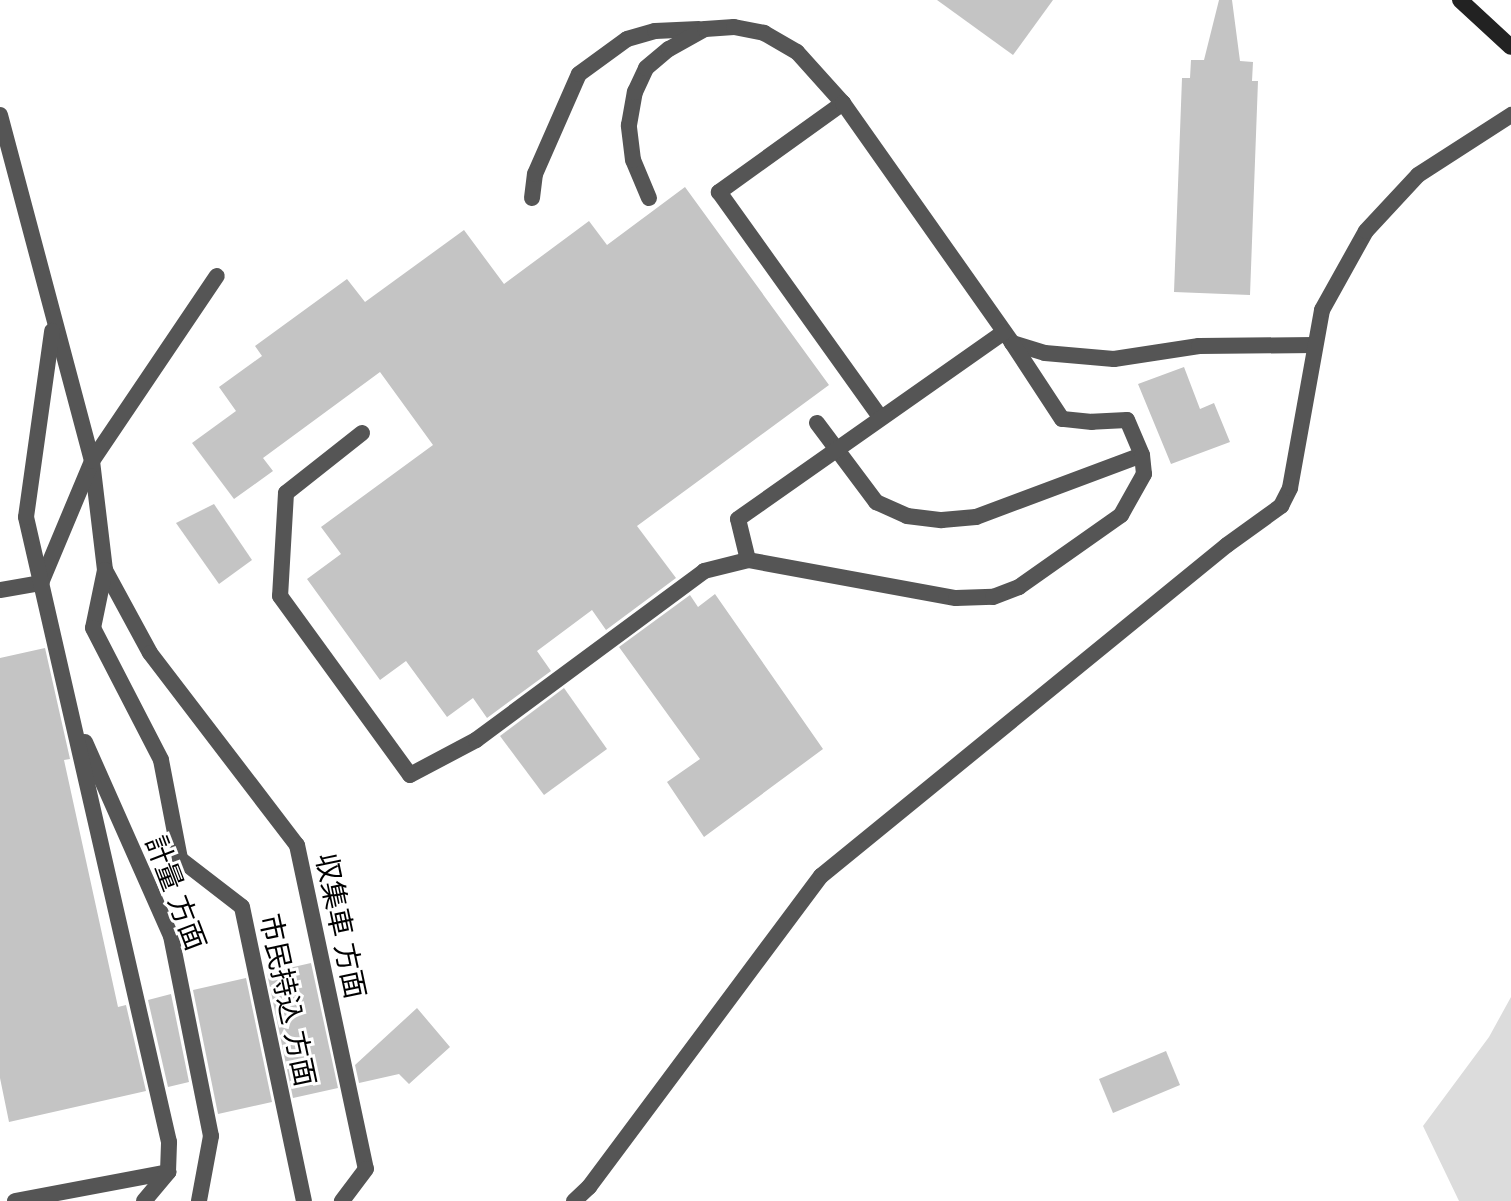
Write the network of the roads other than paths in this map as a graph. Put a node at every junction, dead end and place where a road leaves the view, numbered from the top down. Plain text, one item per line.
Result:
1 (1460, 0) edge
2 (705, 29) junction
3 (1511, 47) edge
4 (843, 103) junction
5 (0, 115) edge
6 (1511, 115) edge
7 (532, 198) dead end
8 (649, 198) dead end
9 (217, 276) dead end
10 (53, 325) junction
11 (1008, 337) junction
12 (1315, 345) junction
13 (880, 417) junction
14 (817, 423) dead end
15 (362, 433) dead end
16 (1142, 455) junction
17 (92, 461) junction
18 (748, 560) junction
19 (105, 570) junction
20 (41, 583) junction
21 (0, 590) edge
22 (70, 706) junction
23 (168, 1172) junction
24 (15, 1201) edge
25 (144, 1201) edge
26 (199, 1201) edge
27 (304, 1201) edge
28 (342, 1201) edge
29 (574, 1201) edge

1 - 3 street
2 - 4 street
2 - 7 street
2 - 8 street
4 - 11 street
4 - 13 street
5 - 10 street
6 - 12 street
9 - 17 street
10 - 17 street
10 - 20 street
11 - 12 street
11 - 13 street
11 - 16 street
12 - 29 street
13 - 18 street
14 - 16 street
15 - 18 street
16 - 18 street
17 - 19 street
17 - 20 street
19 - 27 street, 市民持込 方面
19 - 28 street, 収集車 方面
20 - 21 street
20 - 22 street
22 - 23 street
22 - 26 street, 計量 方面
23 - 24 street
23 - 25 street

